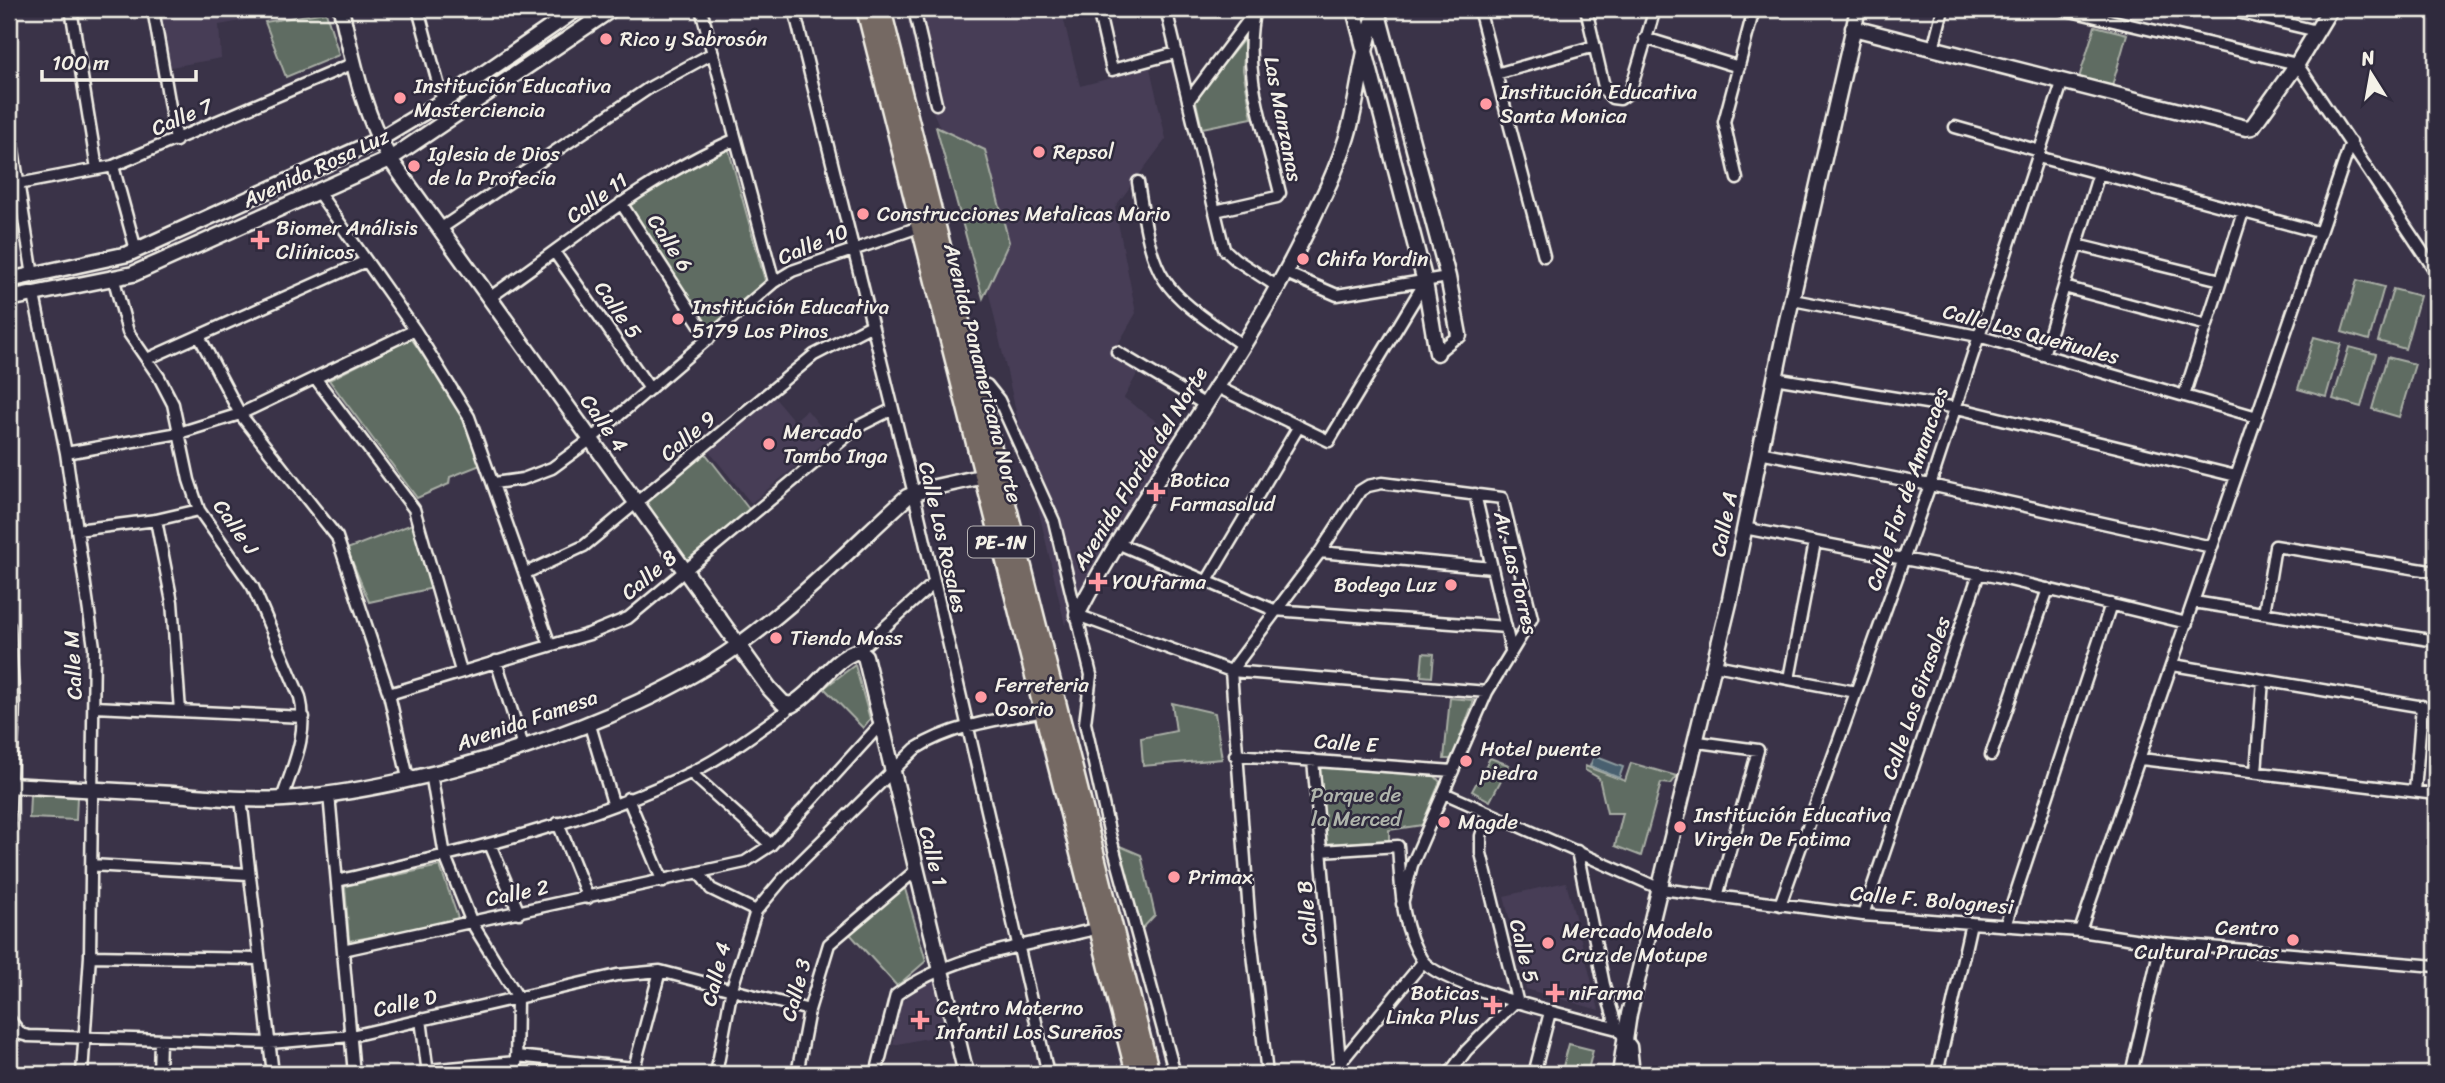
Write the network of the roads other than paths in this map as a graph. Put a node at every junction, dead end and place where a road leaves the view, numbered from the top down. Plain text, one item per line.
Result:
1 (71, 9) edge
2 (153, 9) edge
3 (341, 9) edge
4 (577, 9) edge
5 (611, 9) edge
6 (701, 9) edge
7 (794, 9) edge
8 (866, 9) edge
9 (881, 9) edge
10 (914, 9) edge
11 (1098, 9) edge
12 (1166, 9) edge
13 (1255, 9) edge
14 (1354, 9) edge
15 (1377, 9) edge
16 (1479, 9) edge
17 (1586, 9) edge
18 (1655, 9) edge
19 (1754, 9) edge
20 (1858, 9) edge
21 (1943, 9) edge
22 (2062, 9) edge
23 (2225, 9) edge
24 (2330, 9) edge
25 (421, 11) edge
26 (1853, 28) junction
27 (2317, 31) junction
28 (1645, 38) junction
29 (1595, 46) junction
30 (1364, 47) junction
31 (1933, 49) junction
32 (713, 53) junction
33 (1176, 54) junction
34 (354, 63) junction
35 (2297, 64) junction
36 (1739, 66) junction
37 (1496, 74) junction
38 (2062, 83) junction
39 (443, 101) junction
40 (1188, 102) junction
41 (936, 104) dead end
42 (9, 124) edge
43 (1955, 127) dead end
44 (379, 140) junction
45 (734, 140) junction
46 (176, 141) junction
47 (2351, 142) junction
48 (2039, 154) junction
49 (390, 159) junction
50 (113, 166) junction
51 (97, 169) junction
52 (2099, 173) junction
53 (1737, 179) dead end
54 (1138, 182) dead end
55 (18, 184) junction
56 (318, 192) junction
57 (621, 202) junction
58 (1215, 211) junction
59 (2243, 212) junction
60 (922, 226) junction
61 (440, 229) junction
62 (2318, 232) junction
63 (2077, 245) junction
64 (854, 247) junction
65 (136, 250) junction
66 (555, 253) junction
67 (1544, 256) dead end
68 (366, 261) junction
69 (2436, 272) edge
70 (1286, 273) junction
71 (33, 276) junction
72 (1448, 277) junction
73 (9, 280) edge
74 (114, 280) junction
75 (2221, 280) junction
76 (774, 282) junction
77 (1425, 282) junction
78 (1278, 287) junction
79 (2064, 287) junction
80 (34, 295) junction
81 (489, 298) junction
82 (9, 299) edge
83 (1793, 300) junction
84 (872, 325) junction
85 (2207, 325) junction
86 (415, 330) junction
87 (1459, 335) joint
88 (199, 336) junction
89 (1978, 336) junction
90 (709, 339) junction
91 (1242, 345) junction
92 (1117, 352) dead end
93 (1437, 353) joint
94 (2043, 355) junction
95 (148, 359) junction
96 (1774, 378) junction
97 (316, 379) junction
98 (975, 381) junction
99 (1215, 386) junction
100 (650, 389) junction
101 (2184, 396) junction
102 (1204, 404) junction
103 (1957, 408) junction
104 (893, 409) junction
105 (240, 414) junction
106 (2257, 417) junction
107 (1299, 426) junction
108 (179, 433) junction
109 (590, 440) junction
110 (1759, 452) junction
111 (66, 453) junction
112 (985, 476) junction
113 (2236, 476) junction
114 (494, 483) junction
115 (1930, 485) junction
116 (914, 494) junction
117 (1475, 494) junction
118 (636, 504) junction
119 (199, 510) junction
120 (156, 520) junction
121 (1744, 528) junction
122 (77, 530) junction
123 (1815, 542) junction
124 (1117, 543) junction
125 (2213, 547) junction
126 (1320, 552) junction
127 (1903, 560) junction
128 (1492, 568) junction
129 (684, 572) junction
130 (2436, 572) edge
131 (526, 573) junction
132 (1979, 573) junction
133 (1207, 581) junction
134 (934, 583) junction
135 (2048, 589) junction
136 (2194, 602) junction
137 (2111, 604) junction
138 (1274, 610) junction
139 (2264, 613) junction
140 (1077, 614) junction
141 (2187, 623) junction
142 (9, 626) edge
143 (1506, 627) junction
144 (2436, 641) edge
145 (550, 645) junction
146 (737, 647) junction
147 (858, 650) junction
148 (1511, 650) junction
149 (496, 661) junction
150 (1715, 665) junction
151 (2173, 665) junction
152 (461, 671) junction
153 (1231, 671) junction
154 (1789, 680) junction
155 (2263, 680) junction
156 (1487, 692) junction
157 (1856, 692) junction
158 (389, 694) junction
159 (789, 705) junction
160 (2422, 706) junction
161 (94, 707) junction
162 (2436, 709) edge
163 (180, 711) junction
164 (1044, 711) junction
165 (304, 717) junction
166 (589, 722) junction
167 (881, 724) junction
168 (966, 727) junction
169 (1698, 741) junction
170 (523, 746) junction
171 (1235, 755) junction
172 (1991, 755) dead end
173 (2141, 759) junction
174 (1313, 760) junction
175 (1453, 771) junction
176 (430, 772) junction
177 (2256, 772) junction
178 (691, 773) junction
179 (892, 773) junction
180 (408, 778) junction
181 (9, 785) edge
182 (91, 789) junction
183 (2415, 791) junction
184 (1444, 793) junction
185 (329, 794) junction
186 (2436, 794) edge
187 (628, 797) junction
188 (241, 799) junction
189 (282, 799) junction
190 (613, 803) junction
191 (1489, 813) junction
192 (558, 823) junction
193 (9, 827) edge
194 (490, 844) junction
195 (771, 845) junction
196 (1321, 850) junction
197 (1577, 851) junction
198 (445, 856) junction
199 (91, 865) junction
200 (915, 872) junction
201 (248, 874) junction
202 (700, 874) junction
203 (337, 881) junction
204 (663, 882) junction
205 (1661, 889) junction
206 (1717, 897) junction
207 (588, 898) junction
208 (1402, 904) junction
209 (1780, 905) junction
210 (756, 911) junction
211 (519, 913) junction
212 (1863, 915) junction
213 (472, 923) junction
214 (1971, 923) junction
215 (2005, 926) junction
216 (1100, 928) junction
217 (2080, 931) junction
218 (2161, 943) junction
219 (1018, 948) junction
220 (343, 950) junction
221 (90, 956) junction
222 (259, 960) junction
223 (1423, 962) junction
224 (2436, 967) edge
225 (939, 968) junction
226 (660, 971) junction
227 (732, 988) junction
228 (517, 996) junction
229 (1517, 1000) junction
230 (809, 1010) junction
231 (1550, 1012) junction
232 (9, 1019) edge
233 (421, 1019) junction
234 (351, 1036) junction
235 (84, 1037) junction
236 (1622, 1037) junction
237 (160, 1040) junction
238 (271, 1043) junction
239 (516, 1059) junction
240 (1340, 1062) junction
241 (634, 1071) edge
242 (428, 1072) edge
243 (82, 1074) edge
244 (159, 1074) edge
245 (273, 1074) edge
246 (354, 1074) edge
247 (516, 1074) edge
248 (716, 1074) edge
249 (797, 1074) edge
250 (876, 1074) edge
251 (966, 1074) edge
252 (1048, 1074) edge
253 (1136, 1074) edge
254 (1150, 1074) edge
255 (1175, 1074) edge
256 (1267, 1074) edge
257 (1331, 1074) edge
258 (1449, 1074) edge
259 (1534, 1074) edge
260 (1611, 1074) edge
261 (1620, 1074) edge
262 (1634, 1074) edge
263 (1937, 1074) edge
264 (2131, 1074) edge

1 - 51 street
2 - 46 street
3 - 34 street, Calle 4
4 - 39 street, Avenida Rosa Luz
5 - 49 street, Avenida Rosa Luz
6 - 32 street
7 - 64 street, Calle Los Rosales
8 - 60 highway, Avenida Panamericana Norte / PE-1N
9 - 98 highway, Avenida Panamericana Norte / PE-1N
10 - 41 street
11 - 33 street
12 - 33 street
13 - 40 street
13 - 58 street, Las Manzanas
14 - 30 street
15 - 30 street, Avenida Florida del Norte
15 - 72 street
16 - 37 street
17 - 29 street
18 - 28 street
19 - 36 street
20 - 26 street, Calle A
21 - 31 street
22 - 35 street
23 - 27 street
24 - 27 street
25 - 39 street
26 - 31 street
26 - 83 street, Calle A
27 - 35 street
28 - 29 street
28 - 36 street
29 - 37 street
30 - 70 street, Avenida Florida del Norte
30 - 77 street
31 - 38 street
32 - 45 street
32 - 61 street
33 - 40 street
34 - 44 street, Calle 4
34 - 46 street, Calle 7
35 - 38 street
35 - 47 street
36 - 53 street
37 - 67 street
38 - 48 street, Calle Flor de Amancaes
39 - 44 street, Avenida Rosa Luz
40 - 58 street
42 - 55 street
43 - 48 street
44 - 49 street, Calle 4
44 - 65 street, Avenida Rosa Luz
45 - 57 street, Calle 11
45 - 76 street
46 - 50 street, Calle 7
47 - 62 street
47 - 69 street
48 - 52 street
48 - 89 street, Calle Flor de Amancaes
49 - 56 street, Avenida Rosa Luz
49 - 61 street, Calle 4
50 - 51 street, Calle 7
50 - 65 street
51 - 55 street, Calle 7
52 - 59 street
52 - 63 street
54 - 91 street
55 - 71 street
56 - 68 street
56 - 74 street, Avenida Rosa Luz
57 - 66 street, Calle 11
57 - 90 street, Calle 6
58 - 78 street
59 - 62 street
59 - 75 street
60 - 64 street, Calle 10
60 - 112 highway, Avenida Panamericana Norte / PE-1N
61 - 81 street, Calle 4
62 - 106 street
63 - 75 street
63 - 79 street
64 - 76 street, Calle 10
64 - 84 street, Calle Los Rosales
65 - 71 street, Avenida Rosa Luz
66 - 81 street, Calle 11
66 - 100 street, Calle 5
68 - 86 street
68 - 88 street
70 - 77 street
70 - 78 street, Avenida Florida del Norte
71 - 73 street, Avenida Rosa Luz
72 - 77 street
72 - 87 street
74 - 80 street, Avenida Rosa Luz
74 - 95 street, Calle J
75 - 85 street
76 - 90 street, Calle 10
77 - 93 street
77 - 107 street
78 - 91 street, Avenida Florida del Norte
79 - 85 street
79 - 94 street
80 - 82 street, Avenida Rosa Luz
80 - 111 street, Calle M
81 - 109 street, Calle 4
83 - 89 street, Calle Los Queñuales
83 - 96 street, Calle A
84 - 104 street, Calle Los Rosales
84 - 118 street, Calle 9
85 - 101 street
86 - 97 street
86 - 114 street
87 - 93 street
88 - 95 street
88 - 105 street
89 - 94 street, Calle Los Queñuales
89 - 103 street, Calle Flor de Amancaes
90 - 100 street, Calle 10
91 - 99 street, Avenida Florida del Norte
92 - 102 street
94 - 101 street, Calle Los Queñuales
95 - 108 street, Calle J
96 - 103 street
96 - 110 street, Calle A
97 - 105 street
97 - 152 street
98 - 140 street
98 - 254 highway, Avenida Panamericana Norte / PE-1N
99 - 102 street, Avenida Florida del Norte
99 - 107 street
100 - 109 street, Calle 10
101 - 106 street, Calle Los Queñuales
102 - 124 street, Avenida Florida del Norte
103 - 113 street
103 - 115 street, Calle Flor de Amancaes
104 - 116 street, Calle Los Rosales
104 - 129 street, Calle 8
105 - 108 street
105 - 158 street
106 - 113 street
107 - 133 street
108 - 111 street
108 - 119 street, Calle J
109 - 114 street, Calle 10
109 - 118 street, Calle 4
110 - 115 street
110 - 121 street, Calle A
111 - 122 street, Calle M
112 - 116 street, Avenida Famesa
112 - 164 highway, Avenida Panamericana Norte / PE-1N
113 - 125 street
114 - 131 street
115 - 125 street
115 - 127 street, Calle Flor de Amancaes
116 - 134 street, Calle Los Rosales
116 - 146 street, Avenida Famesa
117 - 126 street
117 - 128 street, Av. Las Torres
117 - 148 street, Av. Las Torres
118 - 129 street, Calle 4
118 - 131 street, Calle 9
119 - 120 street
119 - 165 street, Calle J
120 - 122 street
120 - 163 street
121 - 123 street
121 - 150 street, Calle A
122 - 161 street, Calle M
123 - 127 street
123 - 154 street
124 - 133 street
124 - 140 street, Avenida Florida del Norte
125 - 136 street
126 - 128 street
126 - 138 street
127 - 132 street
127 - 157 street, Calle Flor de Amancaes
128 - 143 street, Av. Las Torres
129 - 145 street, Calle 8
129 - 146 street, Calle 4
130 - 139 street
131 - 145 street
132 - 135 street
132 - 212 street, Calle Los Girasoles
133 - 138 street
134 - 147 street
134 - 168 street, Calle Los Rosales
135 - 137 street
135 - 172 street
136 - 139 street
136 - 141 street
137 - 141 street
137 - 215 street
138 - 143 street
138 - 153 street
139 - 144 street
140 - 153 street
140 - 255 street
141 - 151 street
142 - 181 street
143 - 148 street, Av. Las Torres
145 - 149 street, Calle 8
146 - 159 street, Calle 4
146 - 166 street, Avenida Famesa
147 - 159 street
147 - 167 street, Calle 1
148 - 156 street
149 - 152 street, Calle 8
149 - 170 street
150 - 154 street
150 - 169 street, Calle A
151 - 155 street
151 - 173 street
152 - 158 street, Calle 8
153 - 156 street
153 - 171 street
154 - 157 street
155 - 160 street
155 - 177 street
156 - 175 street
157 - 209 street, Calle Flor de Amancaes
158 - 180 street
159 - 178 street
160 - 162 street
160 - 183 street
161 - 163 street
161 - 182 street, Calle M
163 - 165 street
164 - 168 street, Calle 4
164 - 216 highway, Avenida Panamericana Norte / PE-1N
165 - 189 street, Calle J
166 - 170 street, Avenida Famesa
166 - 190 street
167 - 179 street, Calle 1
167 - 195 street, Calle 2
168 - 179 street, Calle 4
168 - 219 street, Calle Los Rosales
169 - 205 street, Calle A
169 - 206 street
170 - 176 street, Avenida Famesa
171 - 174 street, Calle E
171 - 256 street
173 - 177 street
173 - 217 street
174 - 175 street, Calle E
174 - 196 street, Calle B
175 - 184 street
176 - 180 street, Avenida Famesa
176 - 198 street
177 - 183 street
178 - 187 street
178 - 195 street
179 - 200 street, Calle 1
179 - 210 street, Calle 4
180 - 185 street, Avenida Famesa
181 - 182 street, Avenida Famesa
181 - 193 street
182 - 188 street, Avenida Famesa
182 - 199 street, Calle M
183 - 186 street
184 - 191 street, Calle F. Bolognesi
184 - 208 street
185 - 189 street, Avenida Famesa
185 - 203 street
187 - 190 street
187 - 204 street
188 - 189 street, Avenida Famesa
188 - 201 street
190 - 192 street
191 - 197 street, Calle F. Bolognesi
191 - 229 street, Calle 5
192 - 194 street
192 - 207 street
194 - 198 street
194 - 211 street
195 - 202 street, Calle 2
196 - 208 street
196 - 240 street, Calle B
197 - 205 street, Calle F. Bolognesi
197 - 236 street
198 - 203 street
198 - 213 street
199 - 201 street
199 - 221 street, Calle M
200 - 225 street, Calle 1
200 - 230 street, Calle 3
201 - 222 street
202 - 204 street, Calle 2
202 - 210 street
203 - 220 street
204 - 207 street, Calle 2
205 - 206 street, Calle F. Bolognesi
205 - 236 street, Calle A
206 - 209 street, Calle F. Bolognesi
207 - 211 street, Calle 2
208 - 223 street
209 - 212 street, Calle F. Bolognesi
210 - 227 street, Calle 4
211 - 213 street, Calle 2
212 - 214 street, Calle F. Bolognesi
213 - 220 street, Calle 2
213 - 228 street
214 - 215 street, Calle F. Bolognesi
214 - 263 street
215 - 217 street, Calle F. Bolognesi
216 - 219 street
216 - 253 highway, Avenida Panamericana Norte / PE-1N
217 - 218 street, Calle F. Bolognesi
218 - 224 street, Calle F. Bolognesi
218 - 264 street
219 - 225 street
219 - 252 street, Calle Los Rosales
220 - 234 street
221 - 222 street
221 - 235 street, Calle M
222 - 238 street
223 - 229 street
223 - 240 street
225 - 250 street
225 - 251 street, Calle 1
226 - 227 street, Calle D
226 - 228 street, Calle D
226 - 241 street
227 - 230 street, Calle D
227 - 248 street, Calle 4
228 - 233 street, Calle D
228 - 239 street
229 - 231 street
229 - 258 street, Calle 5
230 - 249 street, Calle 3
231 - 236 street
231 - 259 street
232 - 235 street, Calle D
233 - 234 street, Calle D
233 - 242 street
234 - 238 street, Calle D
234 - 246 street
235 - 237 street, Calle D
235 - 243 street, Calle M
236 - 260 street, Calle A
236 - 261 street, Calle A
236 - 262 street
237 - 238 street, Calle D
237 - 244 street
238 - 245 street
239 - 241 street
239 - 242 street
239 - 247 street
240 - 257 street

